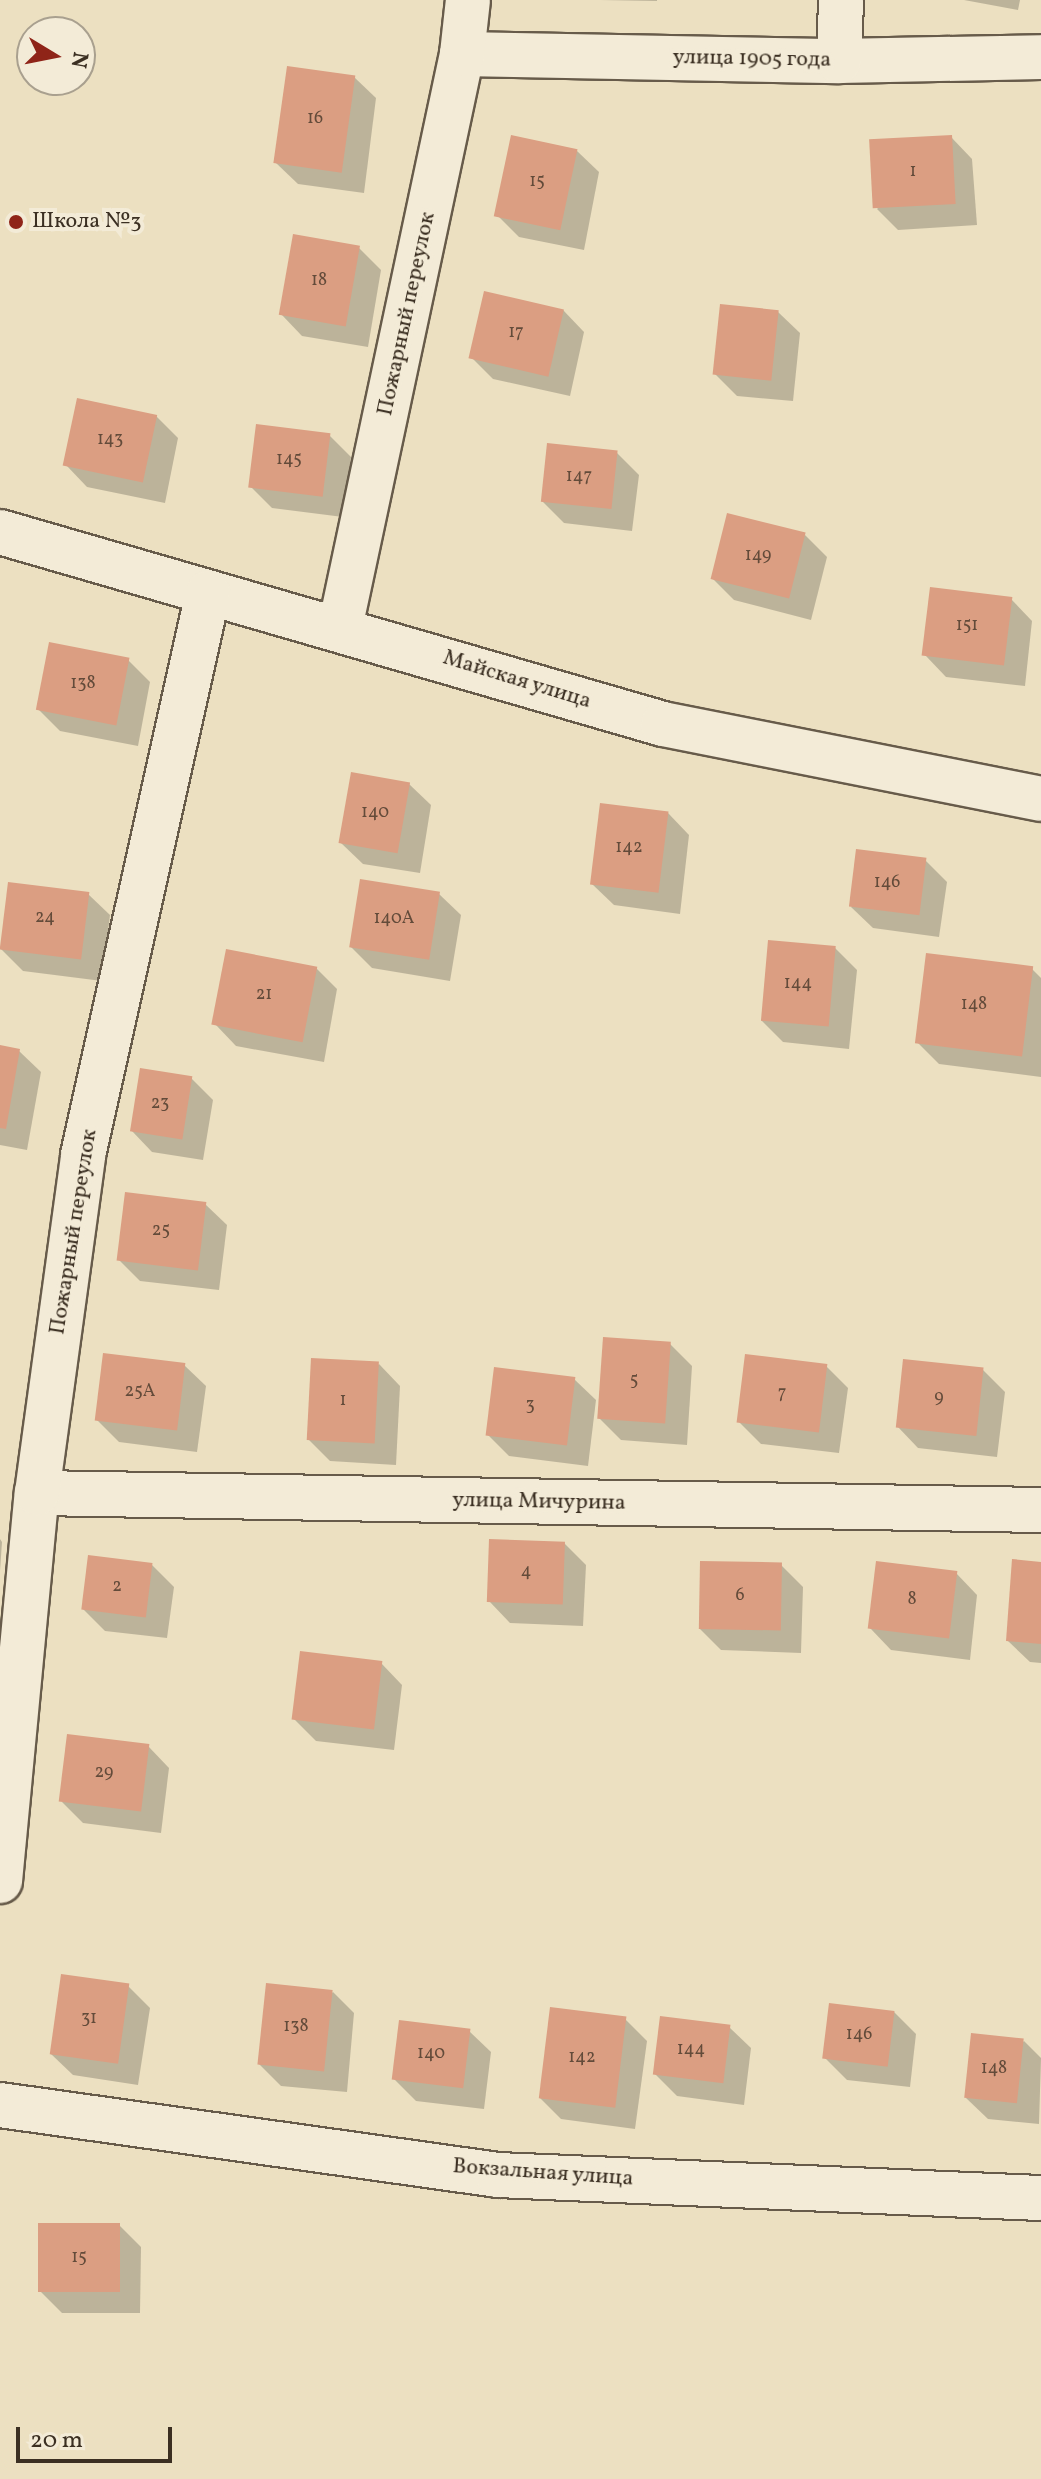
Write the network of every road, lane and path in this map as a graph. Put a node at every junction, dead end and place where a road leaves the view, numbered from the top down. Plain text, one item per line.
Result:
1 (468, 0) edge
2 (841, 0) edge
3 (462, 54) junction
4 (1041, 57) edge
5 (839, 61) junction
6 (0, 532) edge
7 (208, 593) junction
8 (340, 628) junction
9 (1041, 799) edge
10 (37, 1493) junction
11 (1041, 1510) edge
12 (0, 1881) edge
13 (0, 2105) edge
14 (1041, 2198) edge

1 - 3 street, Пожарный переулок
2 - 5 street
3 - 5 street, улица 1905 года
3 - 8 street, Пожарный переулок
4 - 5 street, улица 1905 года
6 - 7 street, Майская улица
7 - 8 street, Майская улица
7 - 10 street, Пожарный переулок
8 - 9 street, Майская улица
10 - 11 street, улица Мичурина
10 - 12 street, Пожарный переулок
13 - 14 street, Вокзальная улица

